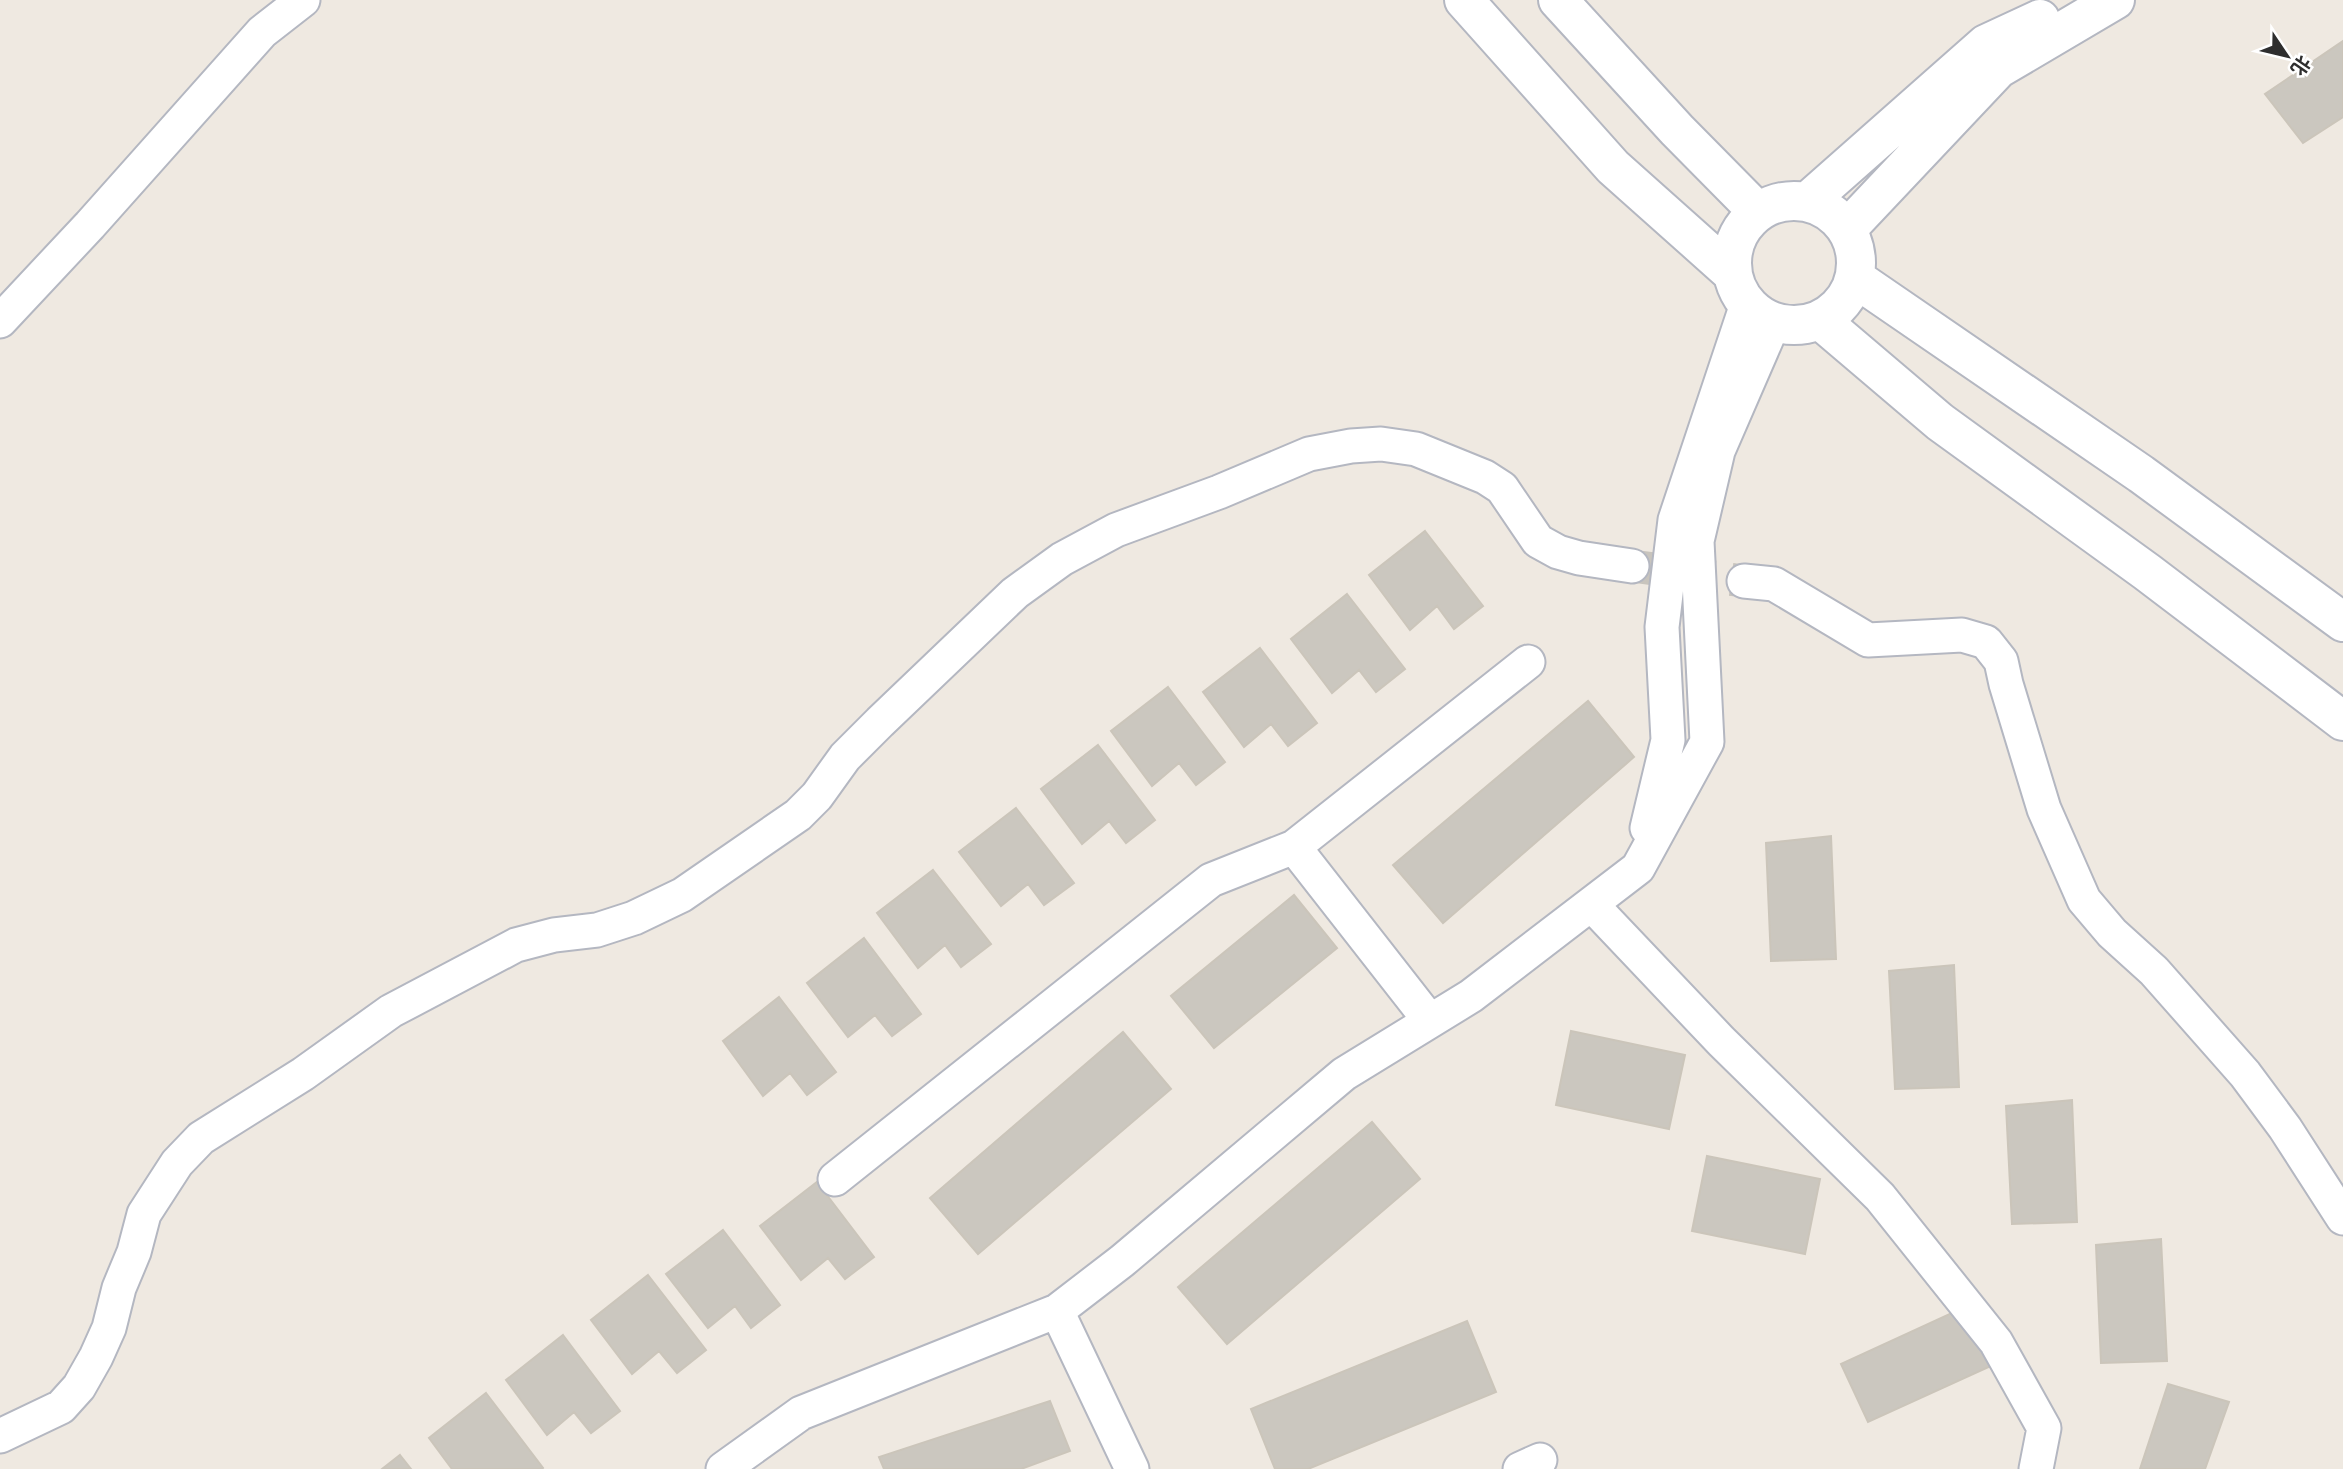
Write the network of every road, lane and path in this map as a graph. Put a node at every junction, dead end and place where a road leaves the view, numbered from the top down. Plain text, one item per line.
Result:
1 (303, 0) edge
2 (1464, 0) edge
3 (1558, 0) edge
4 (2083, 0) edge
5 (2115, 0) edge
6 (1807, 202) junction
7 (1758, 212) junction
8 (1847, 229) junction
9 (1855, 278) junction
10 (1751, 300) junction
11 (1820, 320) junction
12 (0, 321) edge
13 (1632, 565) tunnel mouth
14 (1744, 581) tunnel mouth
15 (2343, 622) edge
16 (1528, 662) dead end
17 (2343, 721) edge
18 (1294, 847) junction
19 (1591, 904) junction
20 (1430, 1021) junction
21 (835, 1179) dead end
22 (2343, 1217) edge
23 (1057, 1311) junction
24 (0, 1436) edge
25 (723, 1469) edge
26 (1132, 1469) edge
27 (2036, 1469) edge

1 - 12 street
2 - 10 street
3 - 7 street
4 - 6 street
5 - 8 street
6 - 7 street
6 - 8 street
7 - 10 street
8 - 9 street
9 - 11 street
9 - 15 street
10 - 11 street
10 - 19 street
11 - 17 street
13 - 24 street
14 - 22 street
16 - 18 street
18 - 20 street
18 - 21 street
19 - 20 street
19 - 27 street
20 - 23 street
23 - 25 street
23 - 26 street

